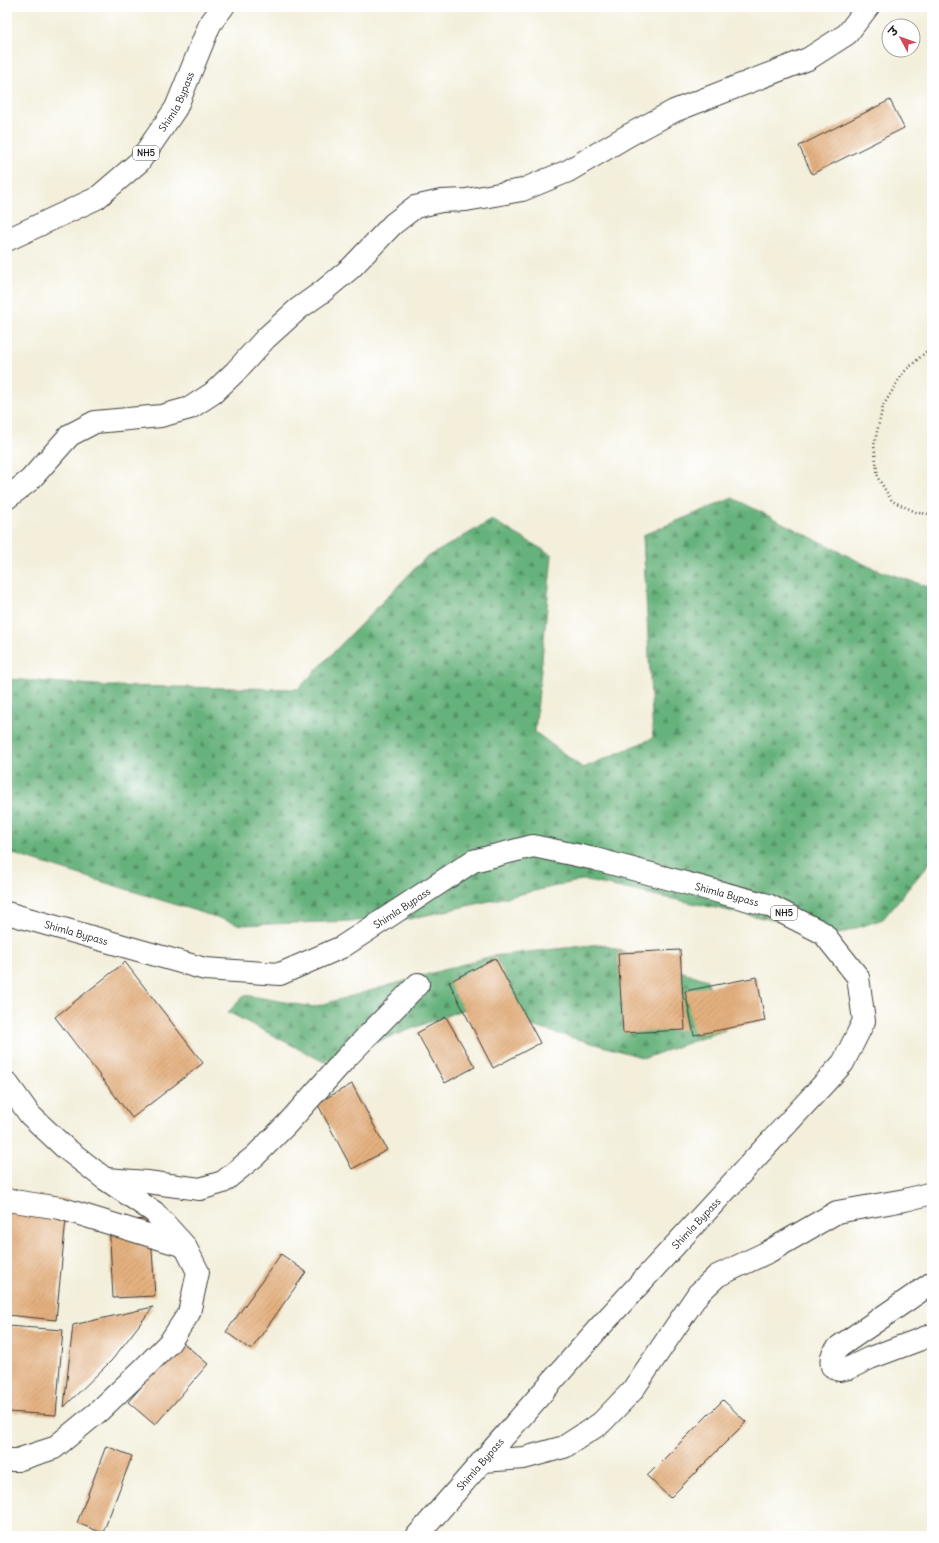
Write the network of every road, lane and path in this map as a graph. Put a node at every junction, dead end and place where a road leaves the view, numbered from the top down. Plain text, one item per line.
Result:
1 (223, 7) edge
2 (868, 7) edge
3 (7, 240) edge
4 (929, 349) dead end
5 (7, 498) edge
6 (932, 514) edge
7 (7, 913) edge
8 (418, 984) dead end
9 (7, 1083) edge
10 (105, 1179) junction
11 (932, 1193) edge
12 (7, 1200) edge
13 (185, 1246) junction
14 (932, 1283) edge
15 (932, 1335) edge
16 (7, 1460) edge
17 (482, 1461) junction
18 (417, 1536) edge

1 - 3 main road, Shimla Bypass / NH5
2 - 5 main road
4 - 6 path
7 - 17 main road, Shimla Bypass / NH5
8 - 10 main road
9 - 10 main road
10 - 13 main road
11 - 17 main road
12 - 13 main road
13 - 16 main road
14 - 15 main road
17 - 18 main road, Shimla Bypass / NH5

